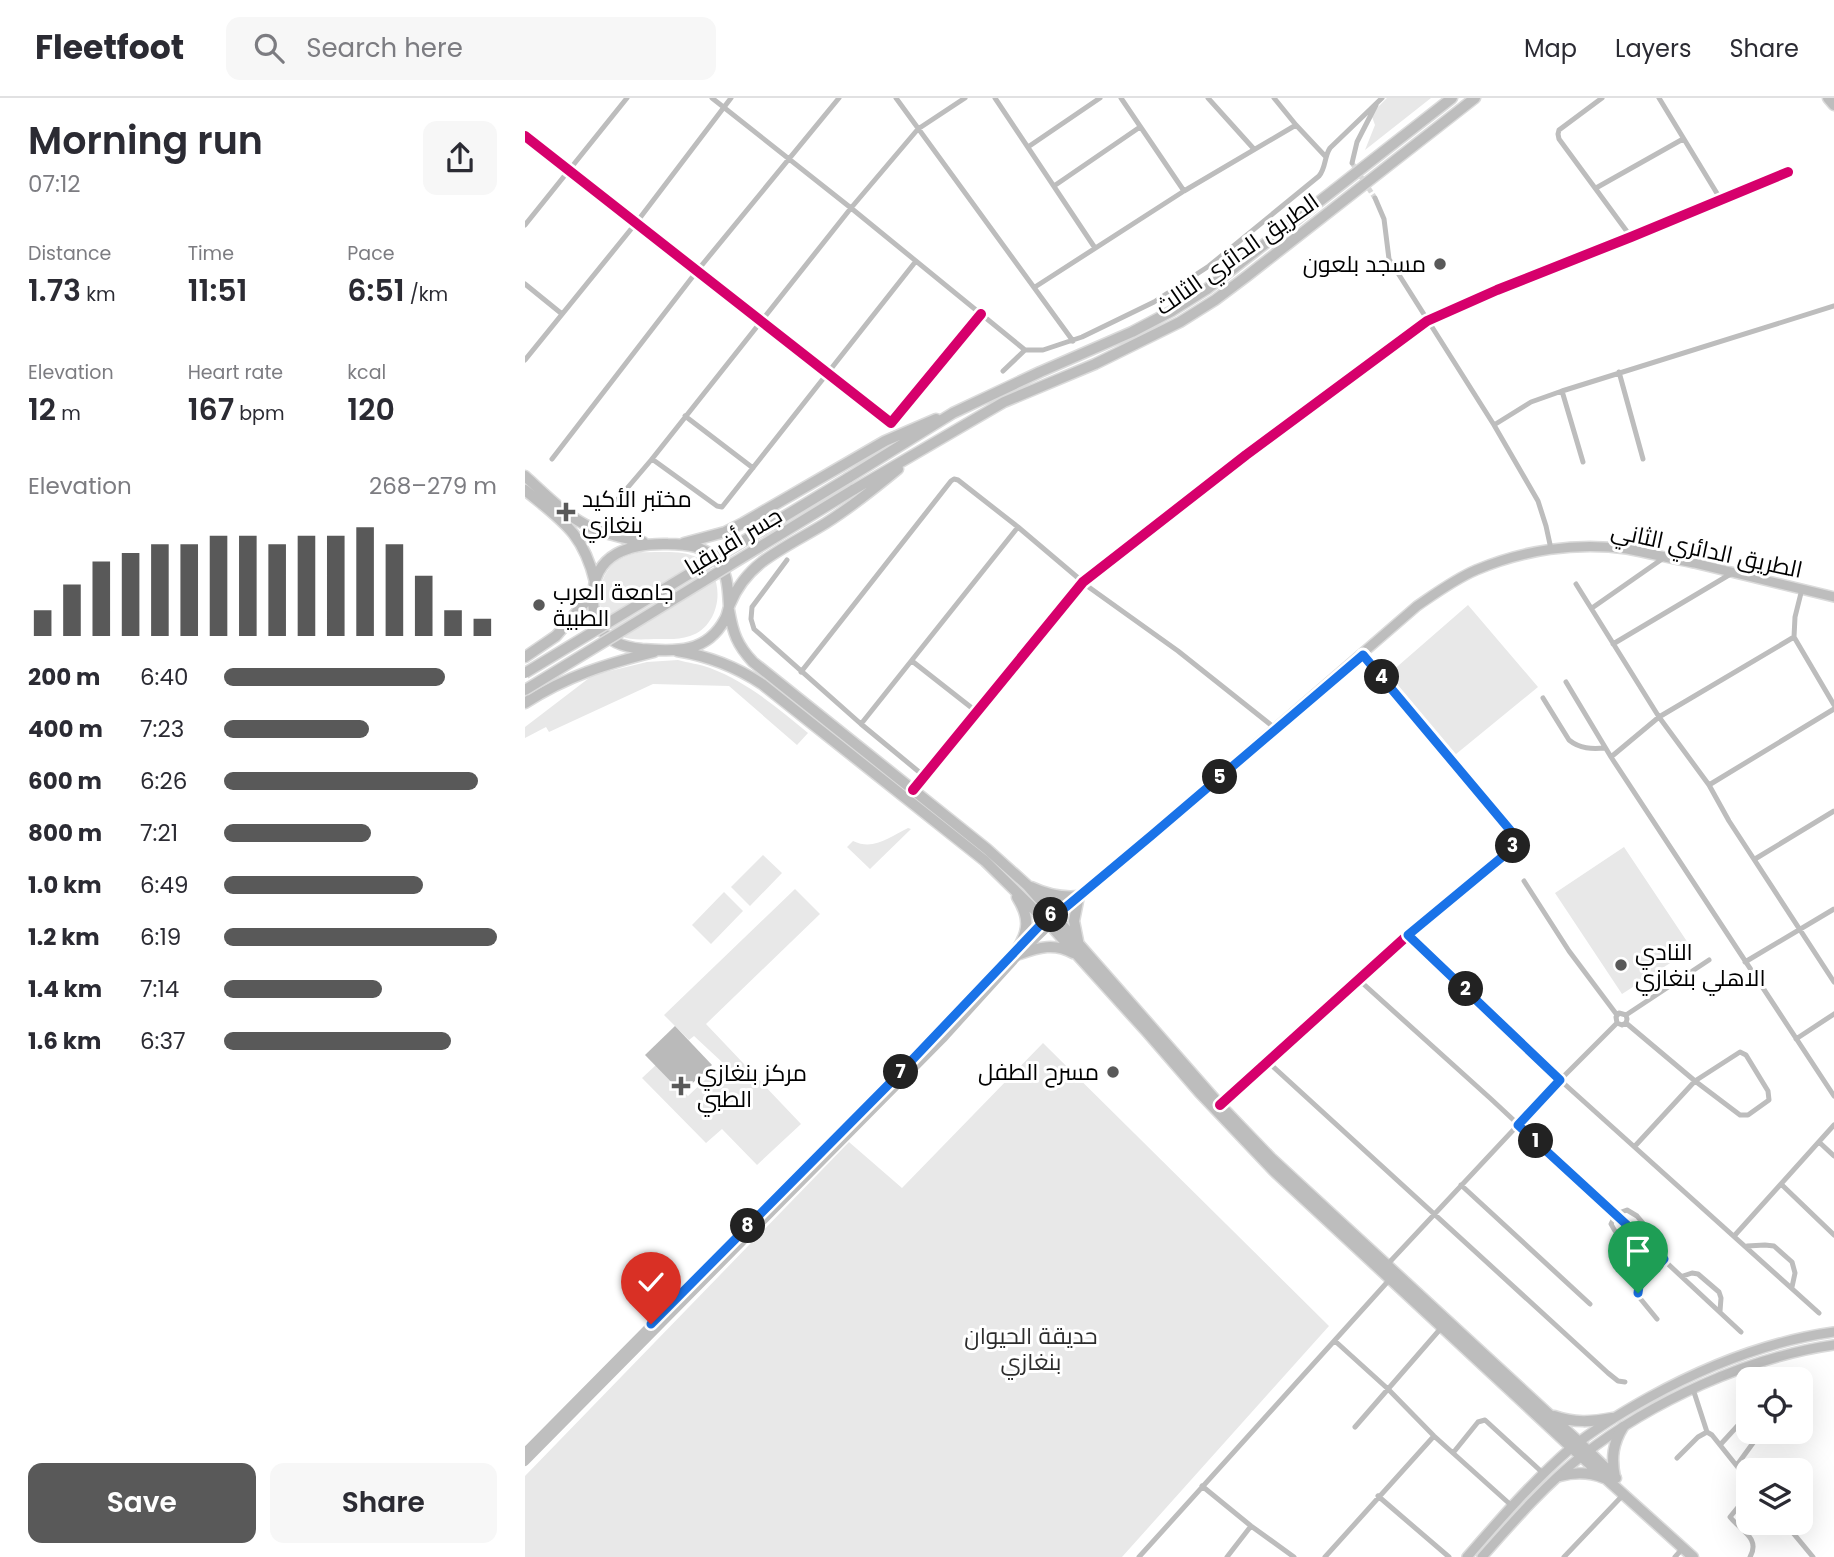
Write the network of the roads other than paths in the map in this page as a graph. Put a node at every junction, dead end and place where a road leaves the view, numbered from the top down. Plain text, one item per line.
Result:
1 (627, 98) edge
2 (712, 98) edge
3 (731, 98) edge
4 (839, 98) edge
5 (896, 98) edge
6 (965, 98) edge
7 (995, 98) edge
8 (1100, 98) edge
9 (1121, 98) edge
10 (1208, 98) edge
11 (1274, 98) edge
12 (1453, 98) edge
13 (1475, 98) edge
14 (1602, 98) edge
15 (1659, 98) edge
16 (1828, 98) edge
17 (1379, 100) edge
18 (1834, 105) edge
19 (723, 107) junction
20 (1296, 125) junction
21 (1140, 127) junction
22 (918, 129) junction
23 (525, 136) edge
24 (1683, 138) junction
25 (1028, 147) junction
26 (1253, 148) junction
27 (1326, 157) junction
28 (789, 159) junction
29 (1352, 163) dead end
30 (569, 171) junction
31 (1788, 172) dead end
32 (1053, 186) junction
33 (1596, 188) junction
34 (1184, 191) junction
35 (1375, 198) tunnel mouth
36 (1721, 200) junction
37 (851, 208) junction
38 (636, 223) junction
39 (525, 225) edge
40 (1631, 237) junction
41 (1095, 248) junction
42 (916, 261) junction
43 (697, 271) junction
44 (525, 284) edge
45 (1035, 287) junction
46 (1834, 306) edge
47 (562, 314) junction
48 (981, 314) junction
49 (761, 321) junction
50 (1427, 321) junction
51 (1073, 341) junction
52 (1025, 350) junction
53 (526, 356) edge
54 (1003, 371) dead end
55 (1619, 372) junction
56 (827, 373) junction
57 (1562, 391) junction
58 (953, 413) junction
59 (685, 416) junction
60 (1494, 425) junction
61 (918, 453) junction
62 (552, 459) dead end
63 (652, 459) junction
64 (1643, 459) dead end
65 (1583, 462) dead end
66 (753, 468) junction
67 (525, 476) edge
68 (848, 478) joint
69 (525, 490) edge
70 (853, 490) joint
71 (613, 506) dead end
72 (1018, 527) junction
73 (647, 543) junction
74 (679, 544) junction
75 (1551, 549) junction
76 (1665, 557) junction
77 (787, 560) dead end
78 (1734, 572) junction
79 (1083, 582) junction
80 (1576, 584) dead end
81 (594, 587) junction
82 (1802, 589) junction
83 (1834, 597) edge
84 (729, 608) junction
85 (1592, 608) junction
86 (1794, 637) junction
87 (1613, 644) junction
88 (661, 650) junction
89 (677, 651) junction
90 (1363, 655) junction
91 (525, 656) edge
92 (912, 661) junction
93 (801, 672) junction
94 (525, 673) edge
95 (1566, 682) dead end
96 (525, 690) edge
97 (1543, 698) dead end
98 (525, 703) edge
99 (1834, 707) edge
100 (977, 712) junction
101 (1659, 717) junction
102 (861, 724) junction
103 (1276, 729) junction
104 (1605, 748) junction
105 (1611, 757) junction
106 (924, 776) junction
107 (1709, 785) junction
108 (913, 790) junction
109 (1834, 811) edge
110 (1755, 859) junction
111 (1524, 881) dead end
112 (1009, 884) junction
113 (1027, 885) junction
114 (1079, 895) junction
115 (1834, 909) edge
116 (1051, 920) junction
117 (1800, 929) junction
118 (1408, 935) junction
119 (1078, 949) junction
120 (1018, 953) junction
121 (1709, 960) dead end
122 (1745, 962) junction
123 (1359, 980) junction
124 (1834, 982) edge
125 (1834, 1014) edge
126 (1617, 1015) junction
127 (1626, 1015) junction
128 (1617, 1023) junction
129 (1626, 1023) junction
130 (1797, 1040) junction
131 (1268, 1062) junction
132 (1560, 1080) junction
133 (1695, 1082) junction
134 (1834, 1096) edge
135 (1220, 1105) junction
136 (1518, 1125) junction
137 (1834, 1125) edge
138 (1819, 1142) junction
139 (1635, 1146) junction
140 (1834, 1156) edge
141 (1781, 1184) junction
142 (1461, 1185) junction
143 (1435, 1213) junction
144 (1616, 1214) junction
145 (1735, 1235) junction
146 (1834, 1235) edge
147 (1646, 1243) junction
148 (1747, 1246) junction
149 (1664, 1259) junction
150 (1384, 1268) junction
151 (1392, 1276) junction
152 (1683, 1276) junction
153 (1792, 1287) junction
154 (1590, 1304) dead end
155 (1720, 1311) junction
156 (1819, 1313) dead end
157 (1657, 1319) dead end
158 (1442, 1326) junction
159 (1741, 1332) dead end
160 (1834, 1332) edge
161 (1335, 1341) junction
162 (1834, 1345) edge
163 (1625, 1382) dead end
164 (1388, 1389) junction
165 (1693, 1389) junction
166 (1549, 1415) junction
167 (1612, 1418) junction
168 (1355, 1427) dead end
169 (1623, 1427) junction
170 (1736, 1428) edge
171 (1707, 1432) junction
172 (1434, 1436) junction
173 (1576, 1445) junction
174 (1720, 1446) junction
175 (525, 1452) edge
176 (1453, 1453) junction
177 (1585, 1454) junction
178 (1677, 1458) dead end
179 (525, 1462) edge
180 (1736, 1464) edge
181 (1545, 1474) junction
182 (1560, 1476) junction
183 (1612, 1479) junction
184 (1202, 1486) junction
185 (1624, 1494) junction
186 (1378, 1496) junction
187 (1512, 1506) junction
188 (1736, 1510) edge
189 (1736, 1524) edge
190 (1251, 1526) junction
191 (1747, 1535) edge
192 (1794, 1535) edge
193 (1683, 1548) junction
194 (1139, 1557) edge
195 (1227, 1557) edge
196 (1294, 1557) edge
197 (1325, 1557) edge
198 (1449, 1557) edge
199 (1467, 1557) edge
200 (1482, 1557) edge
201 (1564, 1557) edge
202 (1675, 1557) edge
203 (1693, 1557) edge
204 (1701, 1557) edge
205 (1750, 1557) edge
206 (1812, 1557) edge

1 - 30 street
2 - 19 street
3 - 19 street
4 - 28 street
5 - 22 street
6 - 22 street
7 - 25 street
8 - 25 street
9 - 21 street
10 - 26 street
11 - 20 street
12 - 58 highway, الطريق الدائري الثالث
13 - 61 highway, الطريق الدائري الثالث
14 - 33 street
15 - 24 street
16 - 18 highway
17 - 27 street
17 - 29 street
19 - 28 street
19 - 38 street
20 - 26 street
20 - 27 street
21 - 32 street
21 - 34 street
22 - 37 street
22 - 45 street
23 - 30 street
24 - 33 street
24 - 36 street
25 - 32 street
26 - 34 street
27 - 51 street
28 - 37 street
28 - 43 street
30 - 38 street
30 - 39 street
31 - 36 street
32 - 41 street
33 - 40 street
34 - 41 street
35 - 50 street
36 - 40 street
37 - 42 street
37 - 49 street
38 - 43 street
38 - 47 street
40 - 50 street
41 - 45 street
42 - 48 street
42 - 56 street
43 - 49 street
43 - 62 street
44 - 47 street
45 - 51 street
46 - 55 street
47 - 53 street
48 - 52 street
48 - 56 street
49 - 56 street
49 - 59 street
50 - 60 street
50 - 79 street
51 - 52 street
52 - 54 street
55 - 57 street
55 - 64 street
56 - 66 street
57 - 60 street
57 - 65 street
58 - 68 highway, الطريق الدائري الثالث
58 - 74 highway
59 - 63 street
59 - 66 street
60 - 75 street
61 - 70 highway, الطريق الدائري الثالث
61 - 84 highway
63 - 66 street
63 - 71 street
67 - 73 highway
68 - 94 highway, جسر أفريقيا, bridge
69 - 81 highway
70 - 96 highway, جسر أفريقيا, bridge
72 - 79 street
72 - 92 street
72 - 93 street
73 - 74 highway
73 - 81 highway
74 - 84 highway
75 - 76 main road, الطريق الدائري الثاني
75 - 90 main road, الطريق الدائري الثاني
76 - 78 main road, الطريق الدائري الثاني
76 - 85 street
77 - 93 street
78 - 82 main road, الطريق الدائري الثاني
78 - 87 street
79 - 100 street
79 - 103 street
80 - 85 street
81 - 88 highway
81 - 91 highway
82 - 83 main road, الطريق الدائري الثاني
82 - 86 street
84 - 89 highway
84 - 108 highway
85 - 87 street
86 - 99 street
86 - 101 street
87 - 101 street
88 - 89 highway
88 - 98 highway
89 - 112 highway
90 - 103 main road, الطريق الدائري الثاني
90 - 118 street
92 - 100 street
92 - 102 street
93 - 102 street
95 - 104 street
97 - 104 street
99 - 107 street
100 - 106 street
101 - 105 street
101 - 107 street
102 - 106 street
103 - 114 main road, الطريق الدائري الثاني
104 - 105 street
105 - 122 street
106 - 108 street
107 - 110 street
108 - 113 highway
109 - 110 street
110 - 117 street
111 - 126 street
112 - 116 highway
112 - 120 highway
113 - 114 highway
113 - 116 highway
114 - 116 main road, الطريق الدائري الثاني
114 - 119 highway
115 - 117 street
116 - 119 highway
116 - 120 main road
117 - 122 street
117 - 124 street
118 - 123 street
118 - 132 street
119 - 120 highway
119 - 135 highway
119 - 150 highway
120 - 175 main road
120 - 179 main road
121 - 127 street
122 - 130 street
123 - 131 street
123 - 136 street
125 - 130 street
126 - 127 street
126 - 128 street
127 - 129 street
128 - 129 street
128 - 132 street
129 - 133 street
130 - 134 street
131 - 135 street
131 - 143 street
132 - 136 street
132 - 139 street
133 - 133 street
133 - 139 street
135 - 150 highway
136 - 142 street
136 - 144 street
137 - 138 street
138 - 140 street
138 - 141 street
139 - 145 street
141 - 145 street
141 - 146 street
142 - 143 street
142 - 154 street
143 - 150 street
143 - 163 street
144 - 147 street
144 - 147 street
144 - 147 street
145 - 148 street
147 - 149 street
148 - 153 street
148 - 153 street
149 - 152 street
149 - 157 street
150 - 151 highway
151 - 158 highway
151 - 161 street
151 - 166 highway
152 - 155 street
152 - 155 street
153 - 156 street
155 - 159 street
158 - 164 street
158 - 173 highway
160 - 167 main road
161 - 164 street
161 - 184 street
162 - 165 main road
164 - 168 street
164 - 172 street
165 - 169 main road
165 - 171 street
166 - 167 highway
166 - 173 highway
167 - 173 main road
169 - 177 main road
169 - 183 highway
170 - 174 street
171 - 174 street
171 - 178 street
172 - 176 street
172 - 186 street
173 - 177 highway
173 - 181 main road
174 - 180 street
176 - 181 street
176 - 187 street
177 - 182 main road
177 - 183 highway
181 - 187 main road
182 - 183 highway
182 - 200 main road
183 - 185 highway
183 - 204 highway
184 - 190 street
184 - 194 street
185 - 193 highway
185 - 201 street
186 - 197 street
186 - 198 street
187 - 199 main road
188 - 189 street
190 - 195 street
190 - 196 street
191 - 205 street
192 - 206 street
193 - 202 street
193 - 203 highway

